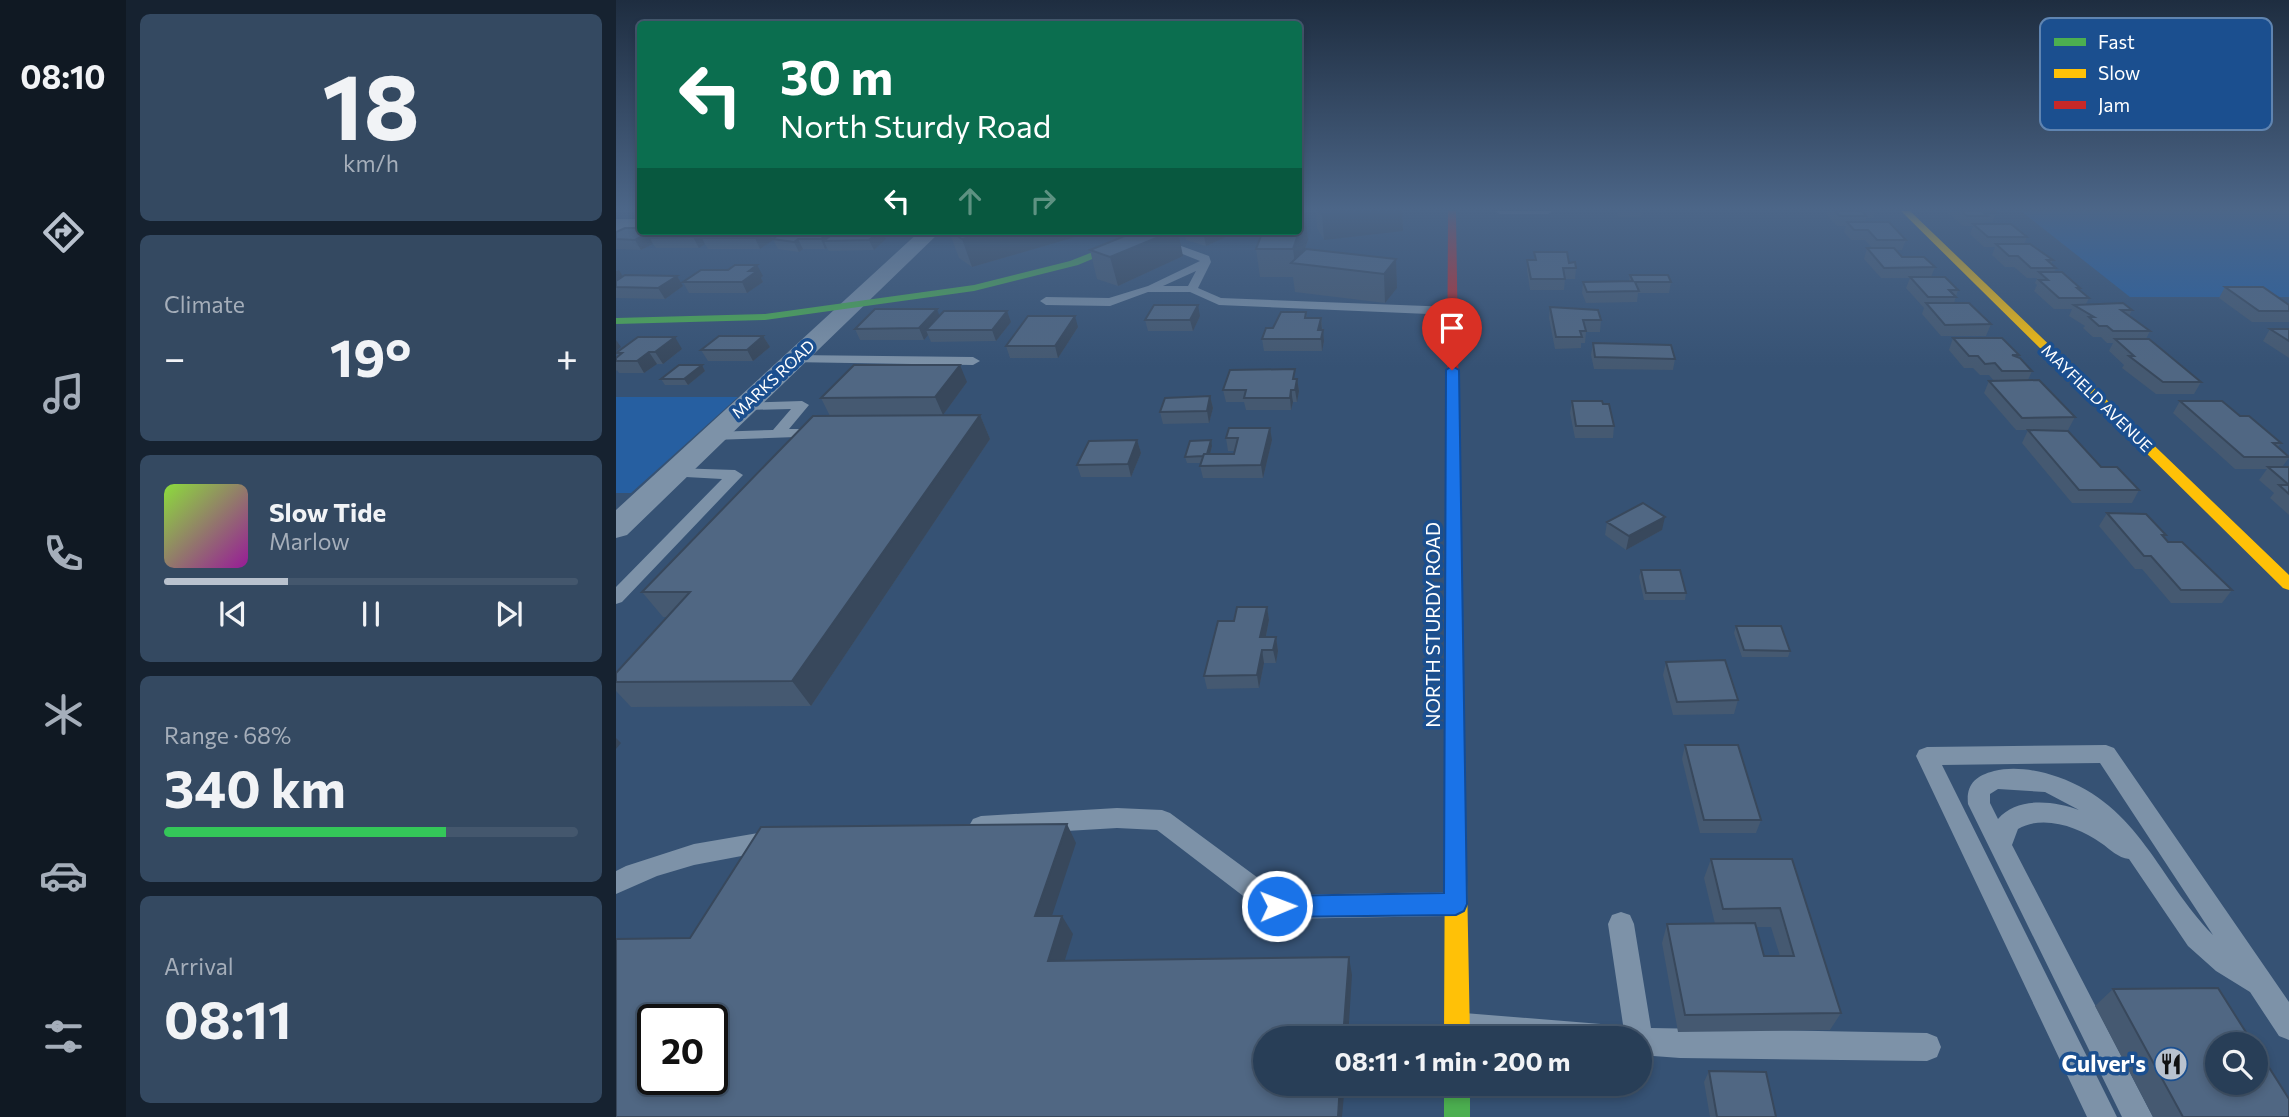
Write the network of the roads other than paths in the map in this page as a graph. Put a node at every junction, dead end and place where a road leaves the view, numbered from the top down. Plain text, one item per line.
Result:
1 (897, 263) edge
2 (1072, 263) edge
3 (1204, 263) edge
4 (1205, 263) edge
5 (1452, 263) edge
6 (1959, 263) edge
7 (1147, 289) junction
8 (1192, 289) junction
9 (1046, 301) dead end
10 (853, 304) junction
11 (1452, 311) junction
12 (616, 321) edge
13 (794, 359) junction
14 (974, 361) dead end
15 (745, 405) junction
16 (830, 433) edge
17 (777, 434) junction
18 (713, 436) junction
19 (674, 473) junction
20 (623, 515) edge
21 (2289, 584) edge
22 (616, 598) edge
23 (955, 828) edge
24 (792, 840) edge
25 (2000, 846) junction
26 (2149, 866) junction
27 (616, 883) edge
28 (1456, 904) junction
29 (1621, 924) dead end
30 (2260, 983) junction
31 (1457, 1026) edge
32 (1637, 1026) edge
33 (2289, 1026) edge
34 (1652, 1041) edge
35 (1927, 1047) dead end
36 (1457, 1096) edge
37 (1457, 1117) edge
38 (2102, 1117) edge
39 (2138, 1117) edge

1 - 10 street, MARKS ROAD
2 - 10 street
3 - 7 lane
4 - 8 lane
5 - 11 street, NORTH STURDY ROAD
6 - 21 street, MAYFIELD AVENUE
7 - 8 lane
7 - 9 lane
8 - 11 lane
10 - 12 street
10 - 13 street, MARKS ROAD
11 - 28 street, NORTH STURDY ROAD
13 - 14 lane
13 - 15 street, MARKS ROAD
15 - 17 lane
15 - 18 street, MARKS ROAD
16 - 17 lane
17 - 18 lane
18 - 19 street, MARKS ROAD
19 - 20 street, MARKS ROAD
19 - 22 lane
23 - 28 lane
24 - 27 lane
25 - 26 lane
25 - 26 lane
25 - 39 lane
26 - 30 lane
28 - 31 street, NORTH STURDY ROAD
29 - 32 lane
30 - 33 lane
30 - 38 lane
34 - 35 lane
36 - 37 street

